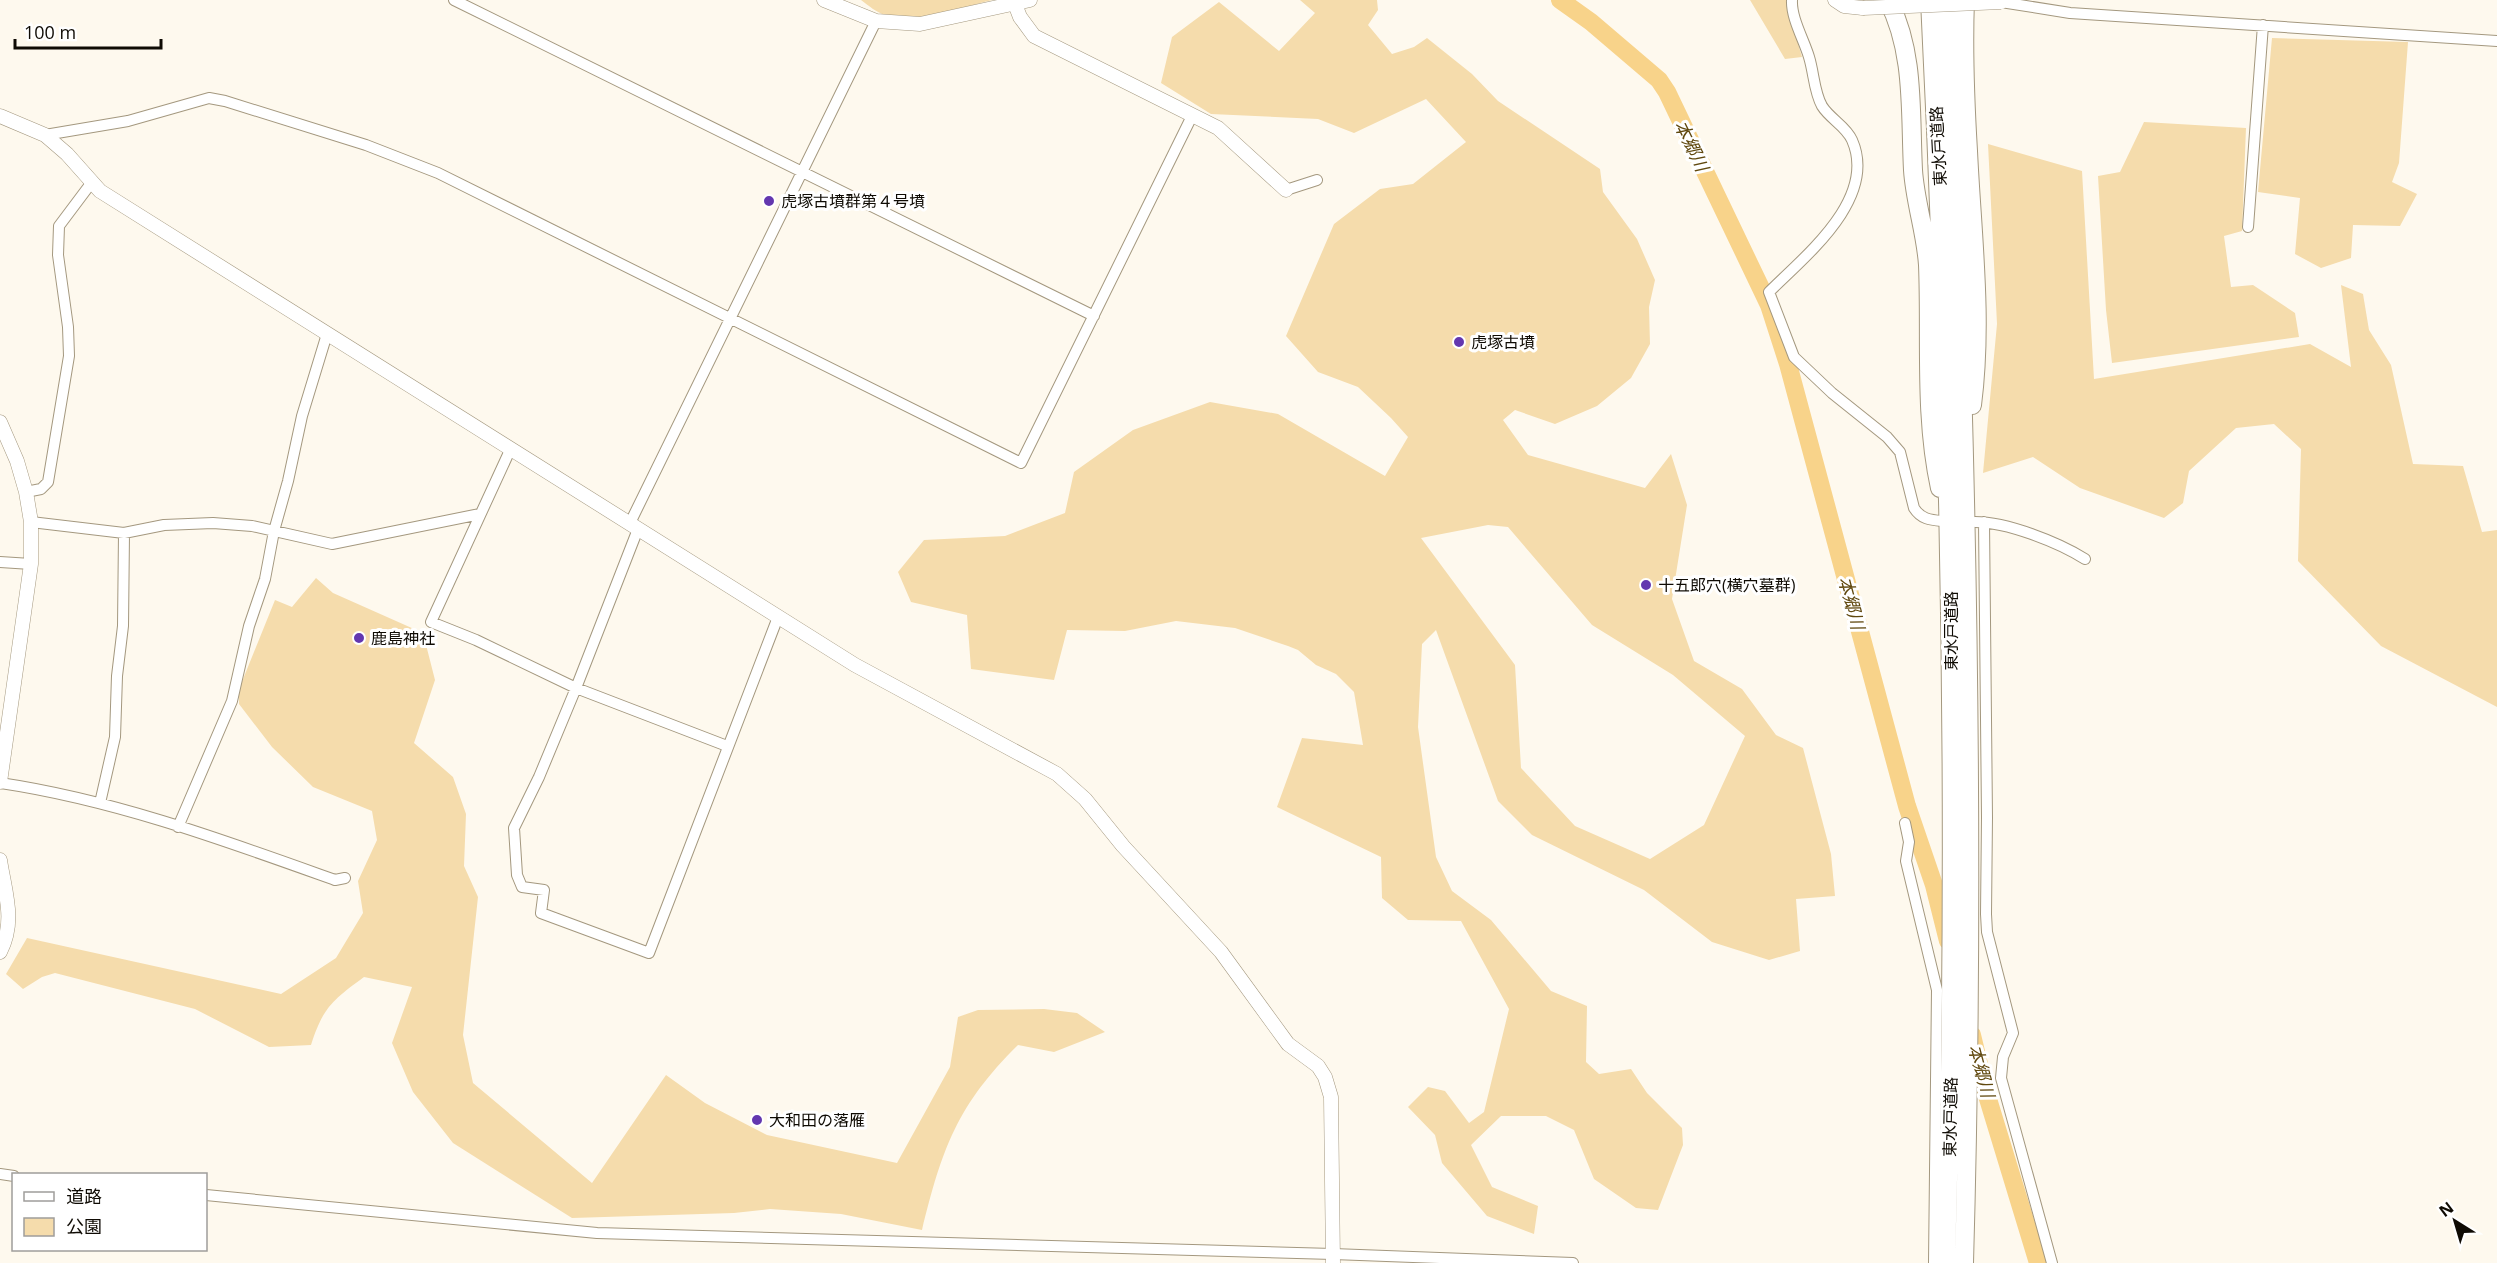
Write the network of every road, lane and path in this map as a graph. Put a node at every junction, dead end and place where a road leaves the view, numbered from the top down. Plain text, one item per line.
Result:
1 (454, 0) edge
2 (824, 0) edge
3 (1030, 0) edge
4 (1792, 0) edge
5 (1835, 0) edge
6 (1888, 0) edge
7 (1930, 0) edge
8 (1948, 0) edge
9 (1965, 0) edge
10 (2001, 2) joint
11 (1016, 4) junction
12 (876, 21) junction
13 (2263, 25) junction
14 (2497, 41) edge
15 (0, 116) edge
16 (1192, 116) junction
17 (45, 135) junction
18 (802, 171) junction
19 (1317, 180) dead end
20 (92, 182) junction
21 (1286, 190) joint
22 (2248, 227) dead end
23 (1094, 316) junction
24 (730, 318) junction
25 (327, 334) junction
26 (0, 422) edge
27 (511, 448) junction
28 (1966, 460) junction
29 (26, 492) junction
30 (480, 514) junction
31 (31, 522) junction
32 (1964, 525) junction
33 (634, 526) junction
34 (274, 531) junction
35 (124, 533) junction
36 (2085, 559) dead end
37 (0, 562) edge
38 (31, 564) junction
39 (778, 617) junction
40 (576, 688) junction
41 (726, 746) junction
42 (0, 783) edge
43 (100, 803) junction
44 (1905, 822) dead end
45 (178, 827) junction
46 (0, 860) edge
47 (345, 878) dead end
48 (0, 952) edge
49 (207, 1195) edge
50 (1333, 1258) edge
51 (1573, 1263) edge
52 (1934, 1263) edge
53 (1946, 1263) edge
54 (1964, 1263) edge
55 (2052, 1263) edge

1 - 18 street
2 - 12 street
3 - 11 street
4 - 32 street
5 - 10 street, bridge
6 - 32 highway
7 - 32 highway, 東水戸道路
8 - 28 highway, 東水戸道路
9 - 28 highway
10 - 13 street
11 - 12 street
11 - 16 street
12 - 18 street
13 - 14 street
13 - 22 street
15 - 17 street
16 - 21 street
16 - 23 street
17 - 20 street
17 - 24 street
18 - 23 street
18 - 24 street
19 - 21 street
20 - 25 street
20 - 29 street
23 - 24 street
24 - 33 street
25 - 27 street
25 - 34 street
26 - 29 street
27 - 30 street
27 - 33 street
28 - 32 highway, 東水戸道路
29 - 31 street
30 - 34 street
30 - 40 street
31 - 35 street
31 - 38 street
32 - 36 street
32 - 53 highway, 東水戸道路
32 - 54 highway, 東水戸道路
32 - 55 street
33 - 39 street
33 - 40 street
34 - 35 street
34 - 45 street
35 - 43 street
37 - 38 street
38 - 42 street
39 - 41 street
39 - 50 street
40 - 41 street
40 - 41 street
42 - 43 street
43 - 45 street
44 - 52 street
45 - 47 street
46 - 48 street
49 - 50 street
50 - 51 street

